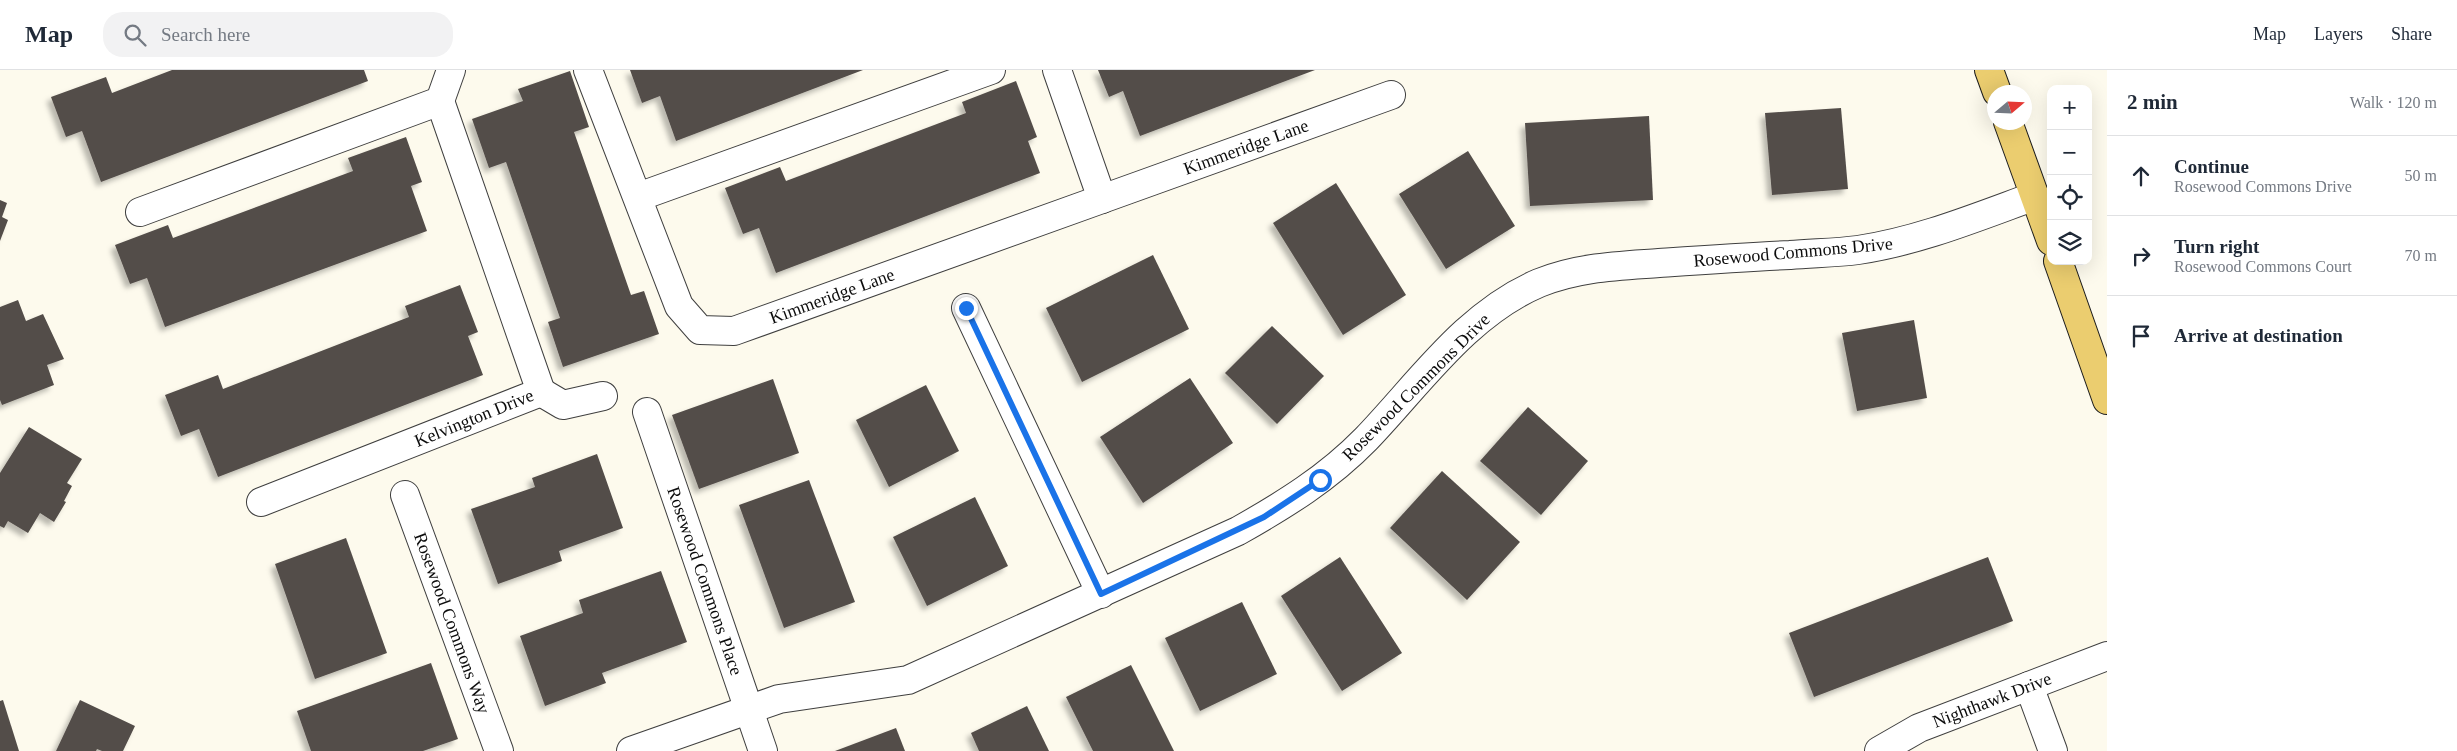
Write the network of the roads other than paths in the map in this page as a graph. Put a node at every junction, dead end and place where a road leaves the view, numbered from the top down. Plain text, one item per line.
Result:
1 (451, 70) edge
2 (588, 70) edge
3 (991, 70) edge
4 (1057, 70) edge
5 (1989, 70) edge
6 (1994, 85) edge
7 (1391, 95) dead end
8 (440, 101) junction
9 (2011, 130) edge
10 (2035, 196) junction
11 (638, 197) junction
12 (1102, 199) junction
13 (140, 212) dead end
14 (2047, 230) edge
15 (2060, 265) edge
16 (966, 308) dead end
17 (2099, 354) edge
18 (541, 392) junction
19 (603, 396) dead end
20 (2107, 400) edge
21 (646, 412) dead end
22 (405, 495) dead end
23 (261, 502) dead end
24 (1101, 594) junction
25 (2107, 656) edge
26 (2029, 686) junction
27 (749, 710) junction
28 (500, 751) edge
29 (631, 751) edge
30 (763, 751) edge
31 (1879, 751) edge
32 (2053, 751) edge

1 - 8 street
2 - 11 street, Kimmeridge Lane
3 - 11 street
4 - 12 street
5 - 6 main road
7 - 12 street, Kimmeridge Lane
8 - 13 street
8 - 18 street, Kelvington Drive
9 - 10 main road
10 - 14 main road
10 - 24 street, Rosewood Commons Drive
11 - 12 street, Kimmeridge Lane
15 - 17 main road
16 - 24 street
17 - 20 main road
18 - 19 street
18 - 23 street, Kelvington Drive
21 - 27 street, Rosewood Commons Place
22 - 28 street, Rosewood Commons Way
24 - 27 street, Rosewood Commons Drive
25 - 26 street, Nighthawk Drive
26 - 31 street, Nighthawk Drive
26 - 32 street
27 - 29 street, Rosewood Commons Drive
27 - 30 street, Rosewood Commons Place

